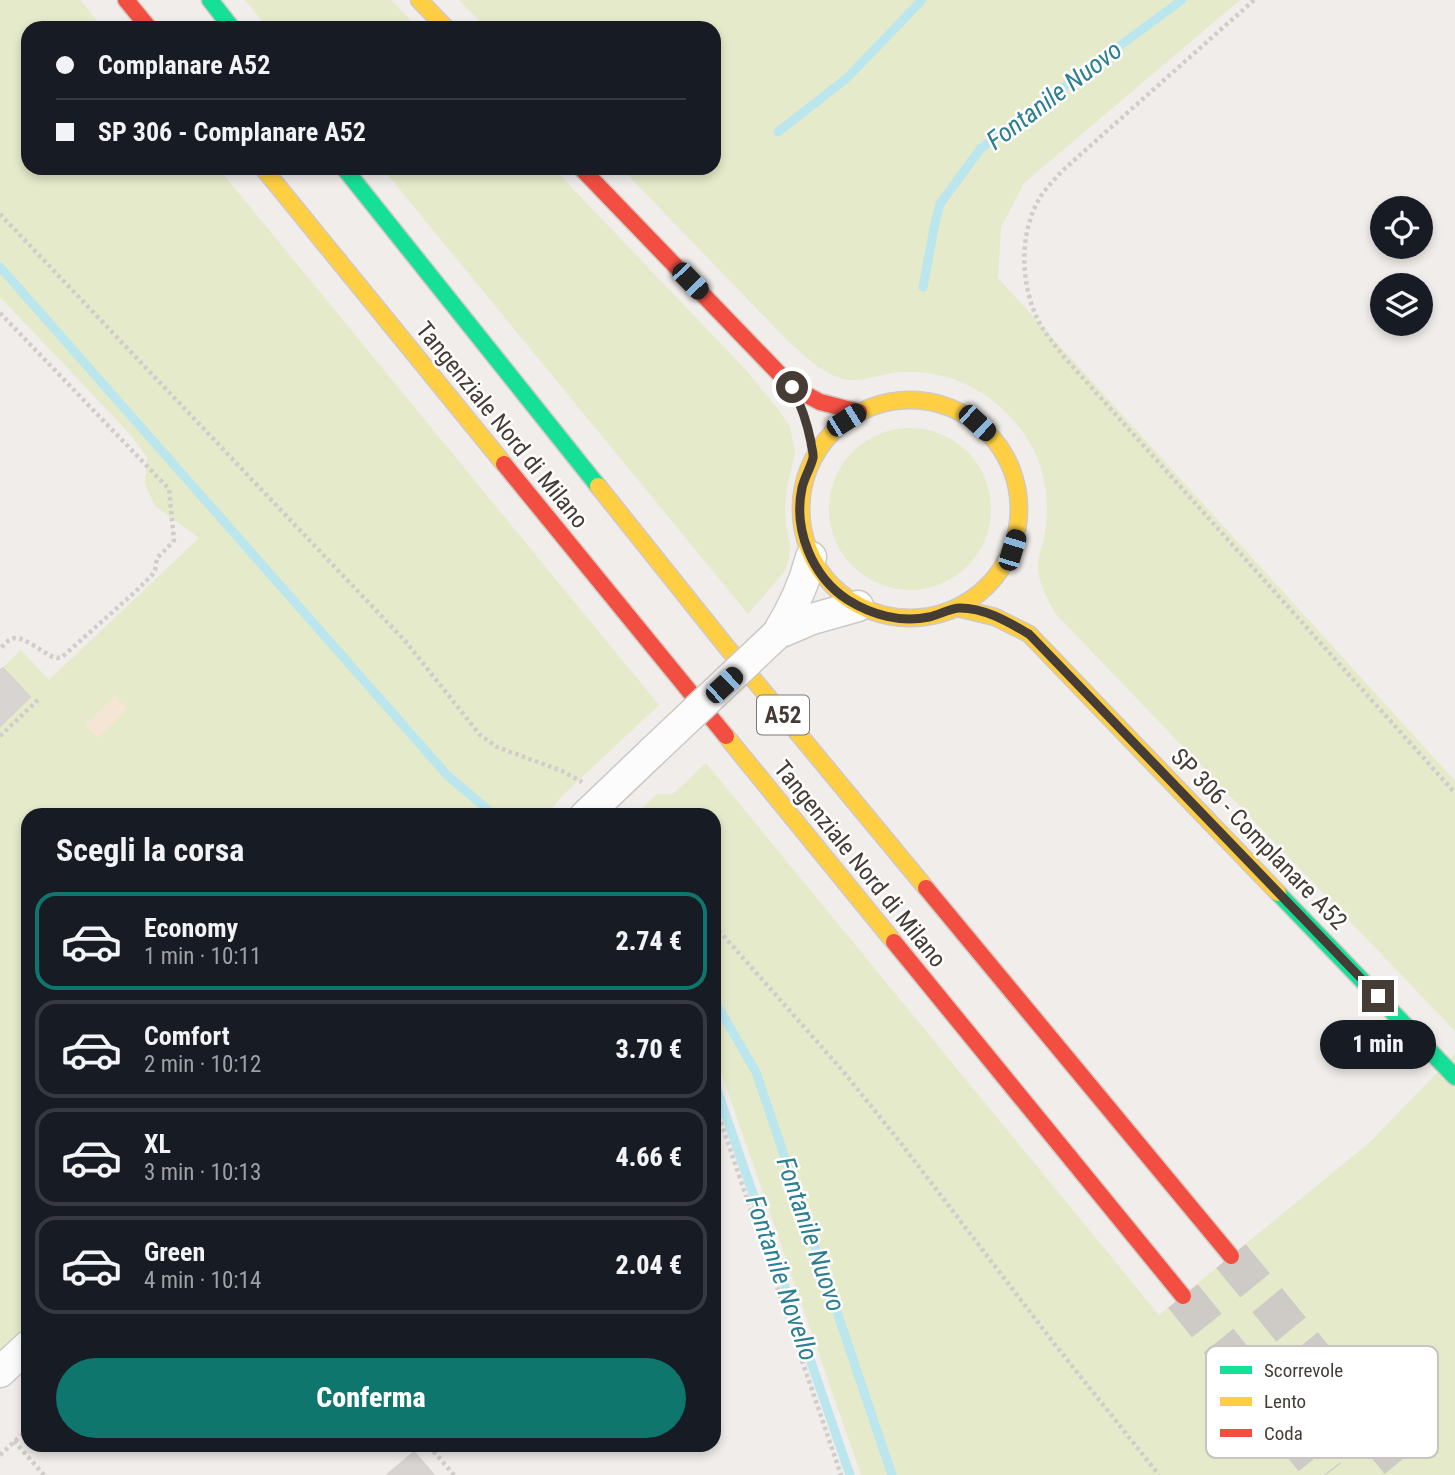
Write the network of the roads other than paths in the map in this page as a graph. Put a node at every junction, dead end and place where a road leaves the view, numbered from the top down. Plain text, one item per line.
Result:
1 (126, 0) edge
2 (209, 0) edge
3 (419, 0) edge
4 (143, 21) edge
5 (226, 21) edge
6 (439, 21) edge
7 (269, 175) edge
8 (350, 175) edge
9 (588, 175) edge
10 (792, 387) junction
11 (802, 409) dead end
12 (859, 412) junction
13 (809, 430) dead end
14 (813, 457) junction
15 (811, 557) junction
16 (1005, 564) junction
17 (1009, 580) dead end
18 (858, 606) junction
19 (958, 608) junction
20 (1019, 612) dead end
21 (778, 634) junction
22 (1029, 634) junction
23 (587, 801) edge
24 (1455, 1077) edge
25 (1231, 1256) tunnel mouth
26 (1183, 1296) tunnel mouth
27 (21, 1352) edge
28 (0, 1372) edge

1 - 4 main road
2 - 5 main road
3 - 6 main road
7 - 26 main road, Tangenziale Nord di Milano / A52
8 - 25 main road, Tangenziale Nord di Milano / A52
9 - 10 main road
10 - 11 main road
10 - 12 main road
12 - 14 main road
12 - 16 main road
13 - 14 main road
14 - 15 main road
15 - 18 main road
15 - 21 street
16 - 17 main road
16 - 19 main road
18 - 19 main road
18 - 21 street
19 - 22 main road
20 - 22 main road
21 - 23 street, bridge
22 - 24 main road, SP 306 - Complanare A52
27 - 28 street

